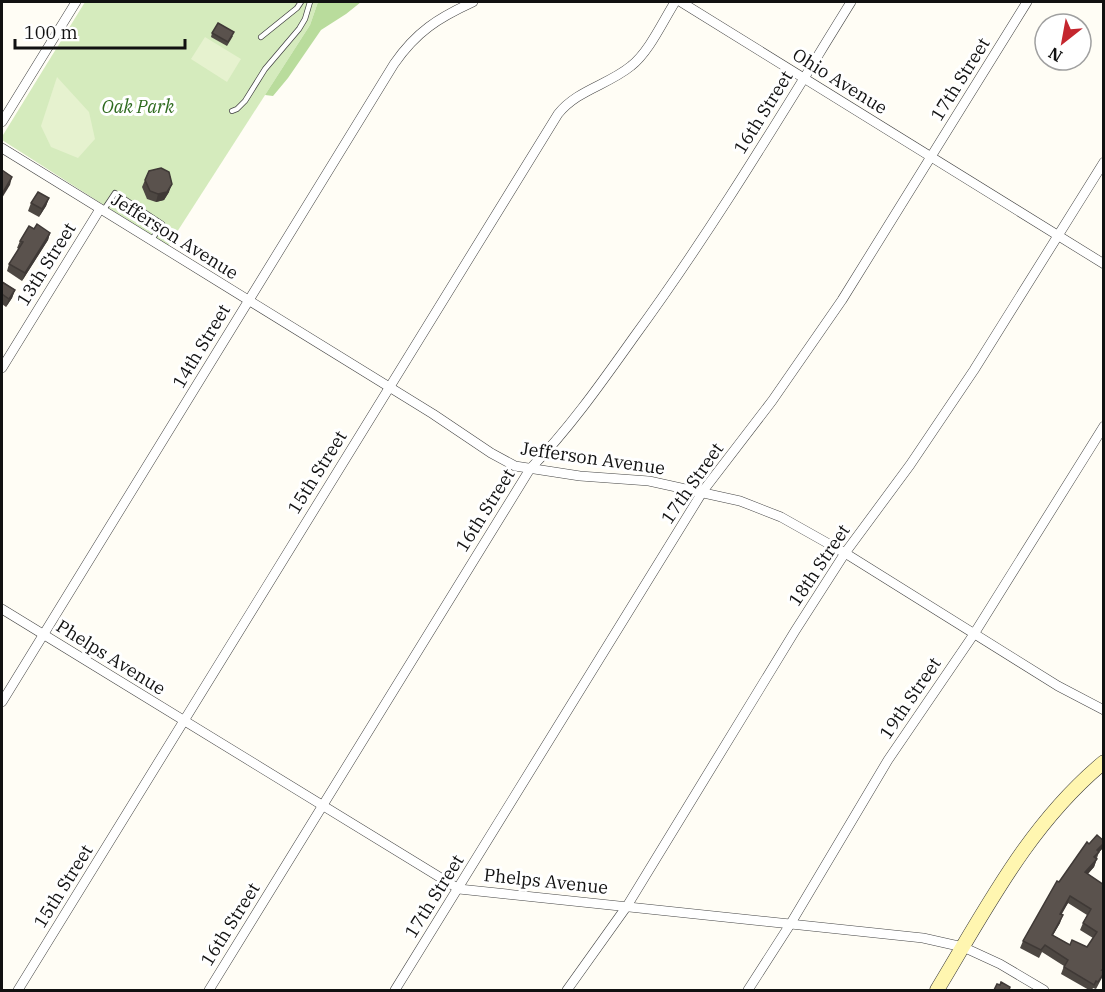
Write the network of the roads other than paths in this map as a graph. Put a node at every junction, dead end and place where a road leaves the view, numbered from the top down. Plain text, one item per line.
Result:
1 (76, 2) edge
2 (301, 2) edge
3 (310, 2) edge
4 (472, 2) edge
5 (675, 2) edge
6 (681, 2) edge
7 (851, 2) edge
8 (1027, 2) edge
9 (261, 37) dead end
10 (804, 78) junction
11 (232, 111) dead end
12 (2, 122) edge
13 (2, 148) edge
14 (931, 156) junction
15 (1104, 162) edge
16 (101, 210) junction
17 (1058, 235) junction
18 (151, 241) junction
19 (1104, 264) edge
20 (248, 301) junction
21 (2, 368) edge
22 (389, 387) junction
23 (1104, 426) edge
24 (530, 469) junction
25 (703, 491) junction
26 (845, 553) junction
27 (2, 609) edge
28 (974, 634) junction
29 (43, 635) junction
30 (2, 702) edge
31 (1104, 710) edge
32 (184, 721) junction
33 (1104, 762) edge
34 (322, 806) junction
35 (459, 889) junction
36 (627, 906) junction
37 (791, 923) junction
38 (963, 947) junction
39 (18, 990) edge
40 (208, 990) edge
41 (395, 990) edge
42 (567, 990) edge
43 (748, 990) edge
44 (937, 990) edge
45 (1044, 990) edge

1 - 12 street
2 - 9 lane
3 - 11 lane
4 - 20 street, 14th Street
5 - 22 street, 15th Street
6 - 10 street, Ohio Avenue
7 - 10 street, 16th Street
8 - 14 street, 17th Street
10 - 14 street, Ohio Avenue
10 - 24 street, 16th Street
13 - 16 street, Jefferson Avenue
14 - 17 street, Ohio Avenue
14 - 25 street, 17th Street
15 - 17 street, 18th Street
16 - 18 street, Jefferson Avenue
16 - 18 lane
16 - 21 street, 13th Street
17 - 19 street, Ohio Avenue
17 - 26 street, 18th Street
18 - 20 street, Jefferson Avenue
20 - 22 street, Jefferson Avenue
20 - 29 street, 14th Street
22 - 24 street, Jefferson Avenue
22 - 32 street, 15th Street
23 - 28 street, 19th Street
24 - 25 street, Jefferson Avenue
24 - 34 street, 16th Street
25 - 26 street, Jefferson Avenue
25 - 35 street, 17th Street
26 - 28 street, Jefferson Avenue
26 - 36 street, 18th Street
27 - 29 street, Phelps Avenue
28 - 31 street, Jefferson Avenue
28 - 37 street, 19th Street
29 - 30 street, 14th Street
29 - 32 street, Phelps Avenue
32 - 34 street, Phelps Avenue
32 - 39 street, 15th Street
33 - 38 street
34 - 35 street, Phelps Avenue
34 - 40 street, 16th Street
35 - 36 street, Phelps Avenue
35 - 41 street, 17th Street
36 - 37 street, Phelps Avenue
36 - 42 street, 18th Street
37 - 38 street, Phelps Avenue
37 - 43 street, 19th Street
38 - 44 street
38 - 45 street, Phelps Avenue

